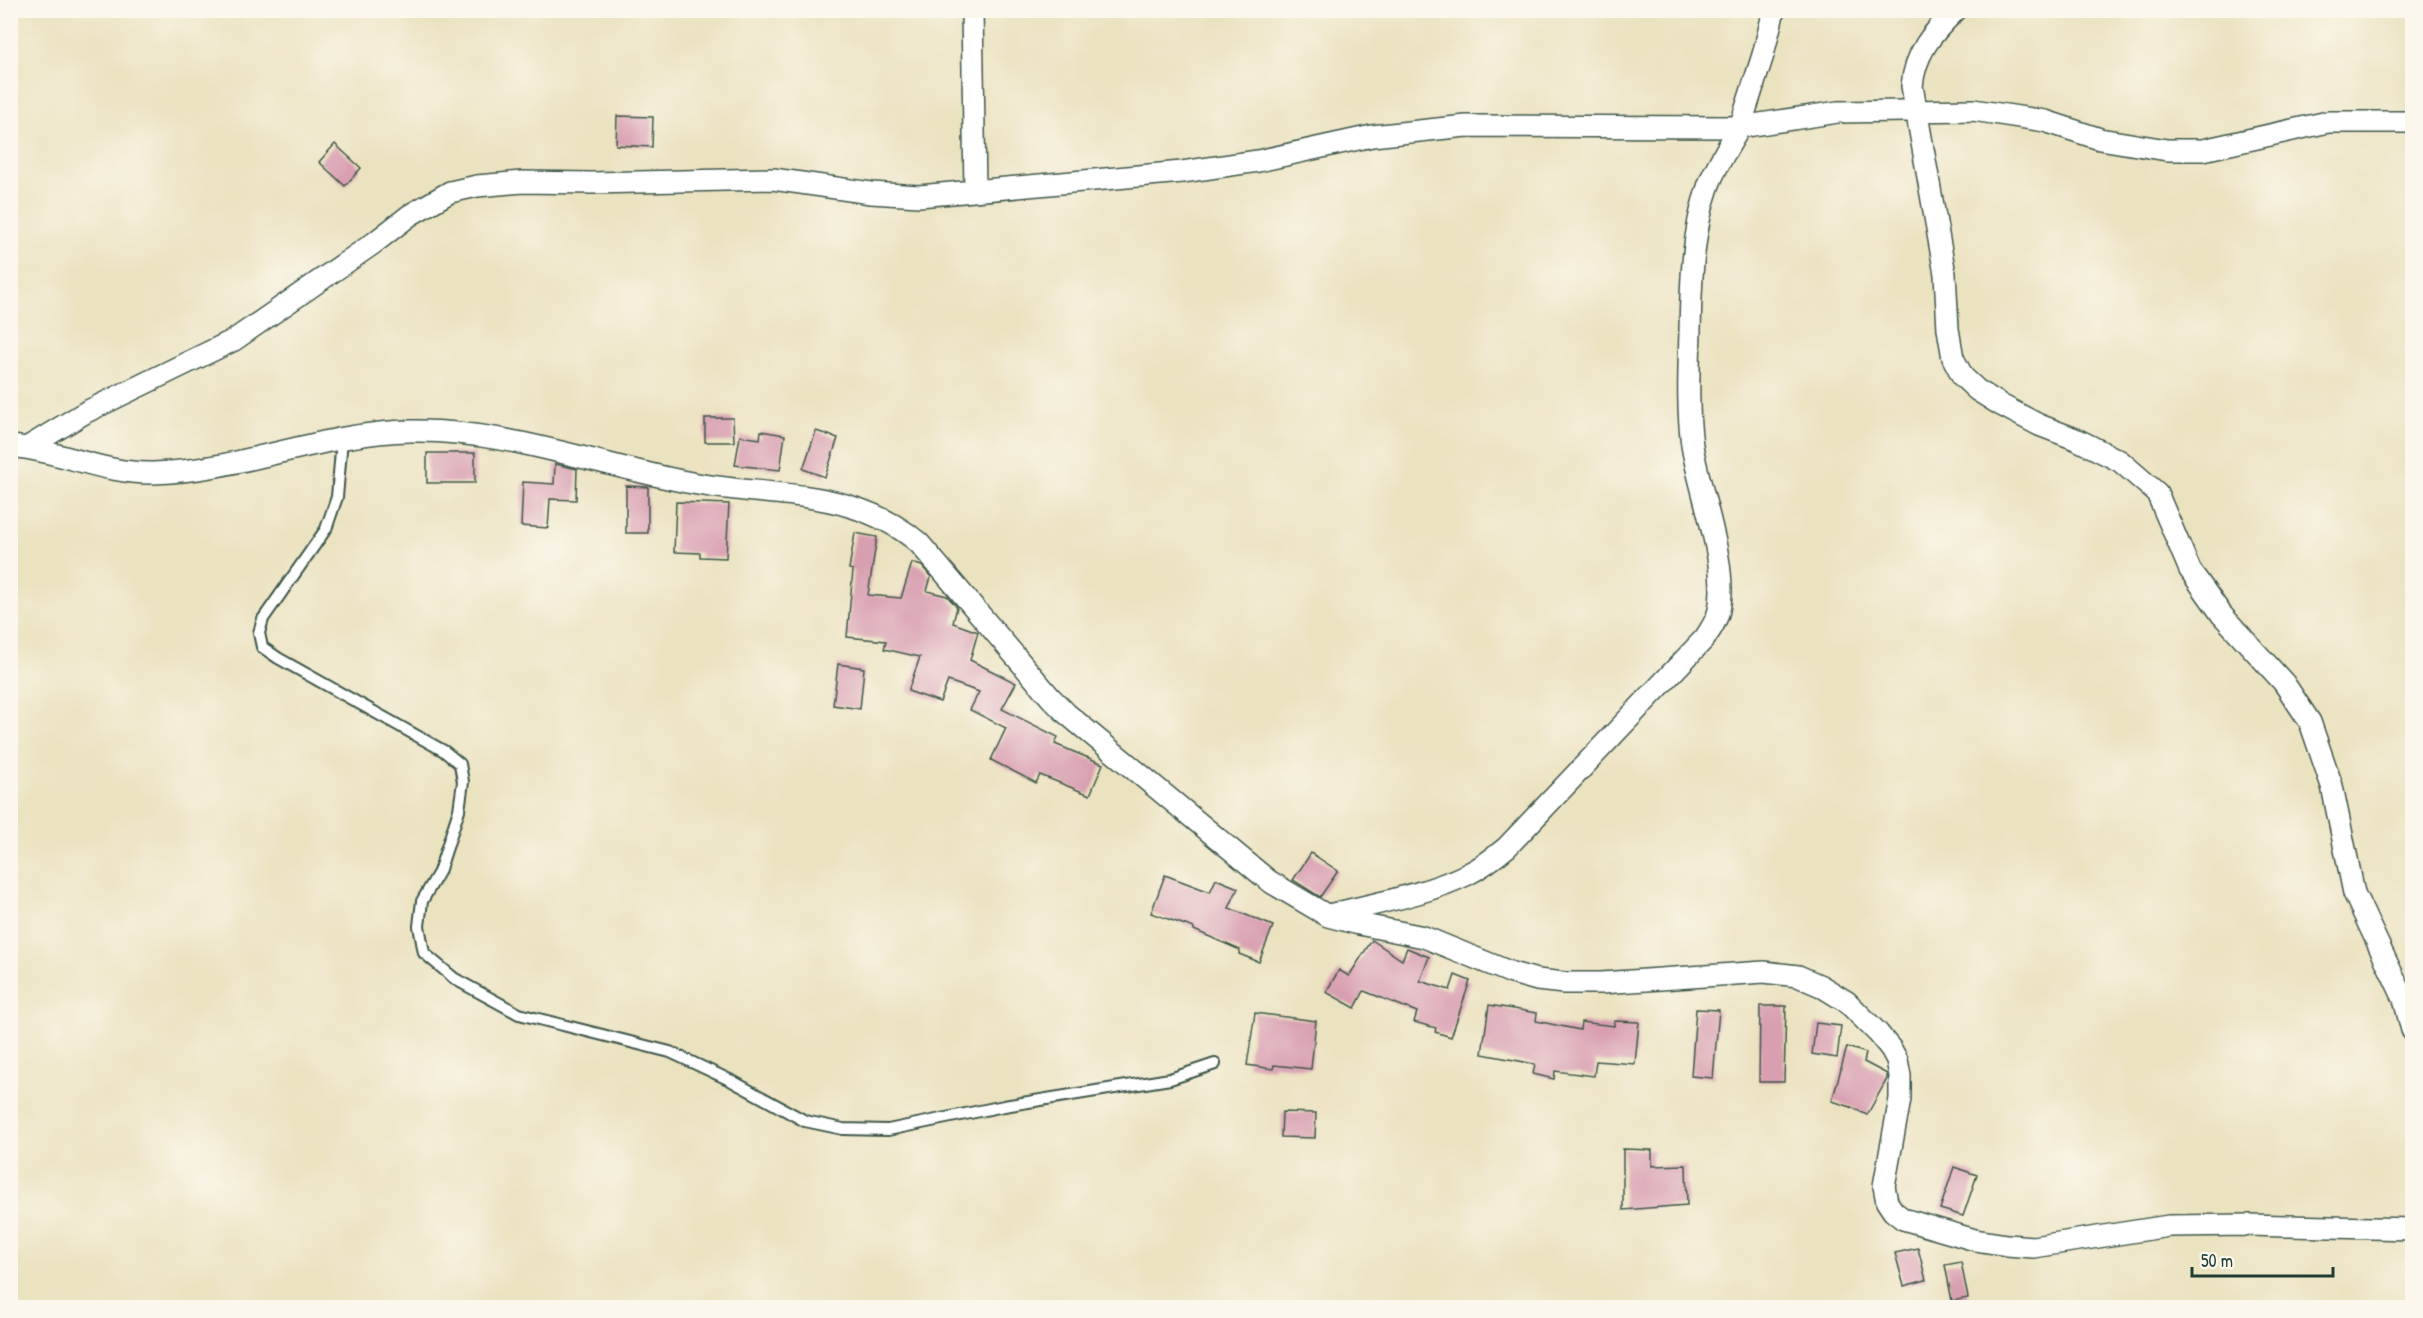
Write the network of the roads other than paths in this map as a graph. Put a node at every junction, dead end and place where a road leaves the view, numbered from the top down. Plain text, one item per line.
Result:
1 (972, 10) edge
2 (1774, 10) edge
3 (1956, 10) edge
4 (1915, 110) junction
5 (2412, 122) edge
6 (1740, 127) junction
7 (975, 190) junction
8 (342, 439) junction
9 (19, 446) edge
10 (1328, 915) junction
11 (2412, 1030) edge
12 (1215, 1064) dead end
13 (2412, 1228) edge

1 - 7 street
2 - 6 street
3 - 4 street
4 - 5 street
4 - 6 street
4 - 11 street
6 - 7 street
6 - 10 street
7 - 9 street
8 - 9 street
8 - 10 street
8 - 12 lane
10 - 13 street

